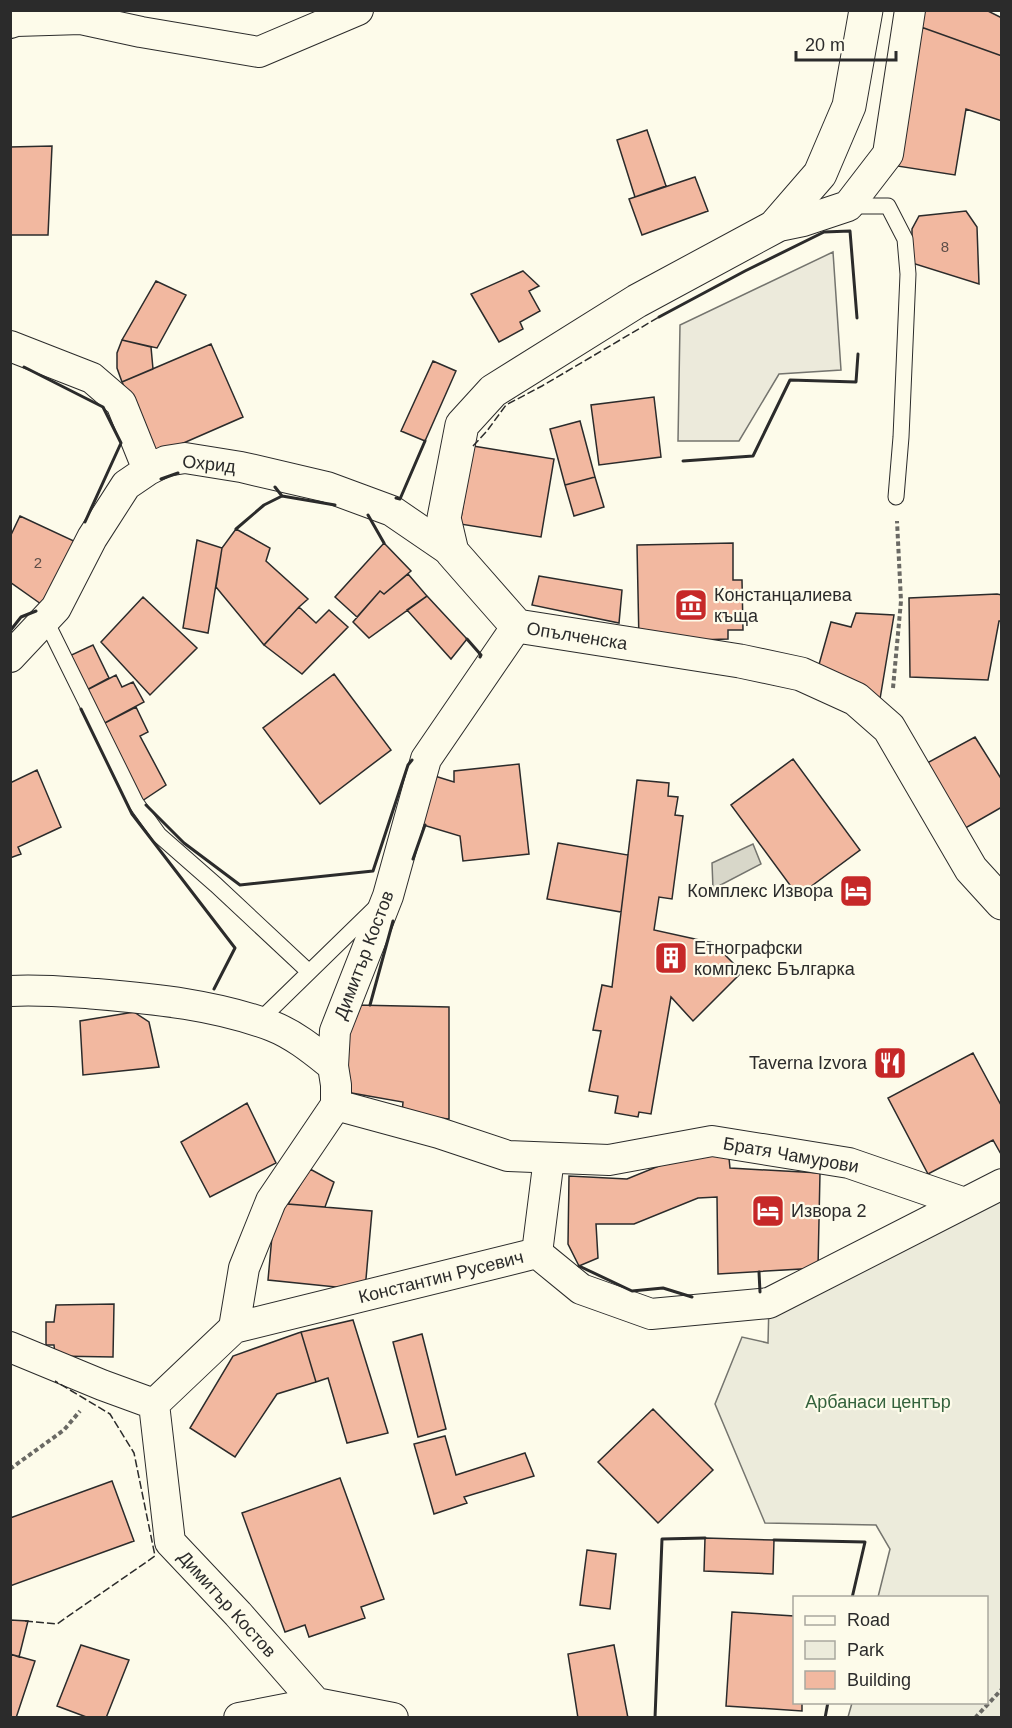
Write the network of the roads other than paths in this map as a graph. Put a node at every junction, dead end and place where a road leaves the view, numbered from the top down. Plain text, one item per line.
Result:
1 (358, 10) edge
2 (866, 10) edge
3 (910, 10) edge
4 (10, 23) edge
5 (848, 206) junction
6 (774, 228) junction
7 (10, 346) edge
8 (148, 470) junction
9 (896, 497) road end
10 (452, 552) junction
11 (45, 619) junction
12 (517, 626) junction
13 (10, 657) edge
14 (388, 896) junction
15 (1002, 903) edge
16 (308, 971) junction
17 (10, 991) edge
18 (258, 1022) junction
19 (333, 1066) junction
20 (336, 1105) junction
21 (549, 1158) junction
22 (1002, 1184) edge
23 (962, 1202) junction
24 (537, 1253) junction
25 (234, 1328) junction
26 (10, 1347) edge
27 (154, 1404) junction
28 (316, 1703) junction
29 (239, 1718) edge
30 (393, 1718) edge

1 - 4 street
2 - 6 street, Опълченска
3 - 5 street
5 - 6 street
5 - 9 lane
6 - 10 street, Опълченска
7 - 8 street
8 - 10 street, Охрид
8 - 11 street, Охрид
10 - 12 street, Опълченска
11 - 13 street, Охрид
11 - 16 lane
12 - 14 street, Димитър Костов
12 - 15 street, Опълченска
14 - 16 lane
14 - 19 street, Димитър Костов
16 - 18 lane
17 - 18 street
18 - 19 street
19 - 20 street, Димитър Костов
20 - 21 street, Братя Чамурови
20 - 25 street
21 - 23 street, Братя Чамурови
21 - 24 street
22 - 23 street, Константин Русевич
23 - 24 street, Константин Русевич
24 - 25 street, Константин Русевич
25 - 27 street
26 - 27 street
27 - 28 street, Димитър Костов
28 - 29 street
28 - 30 street

